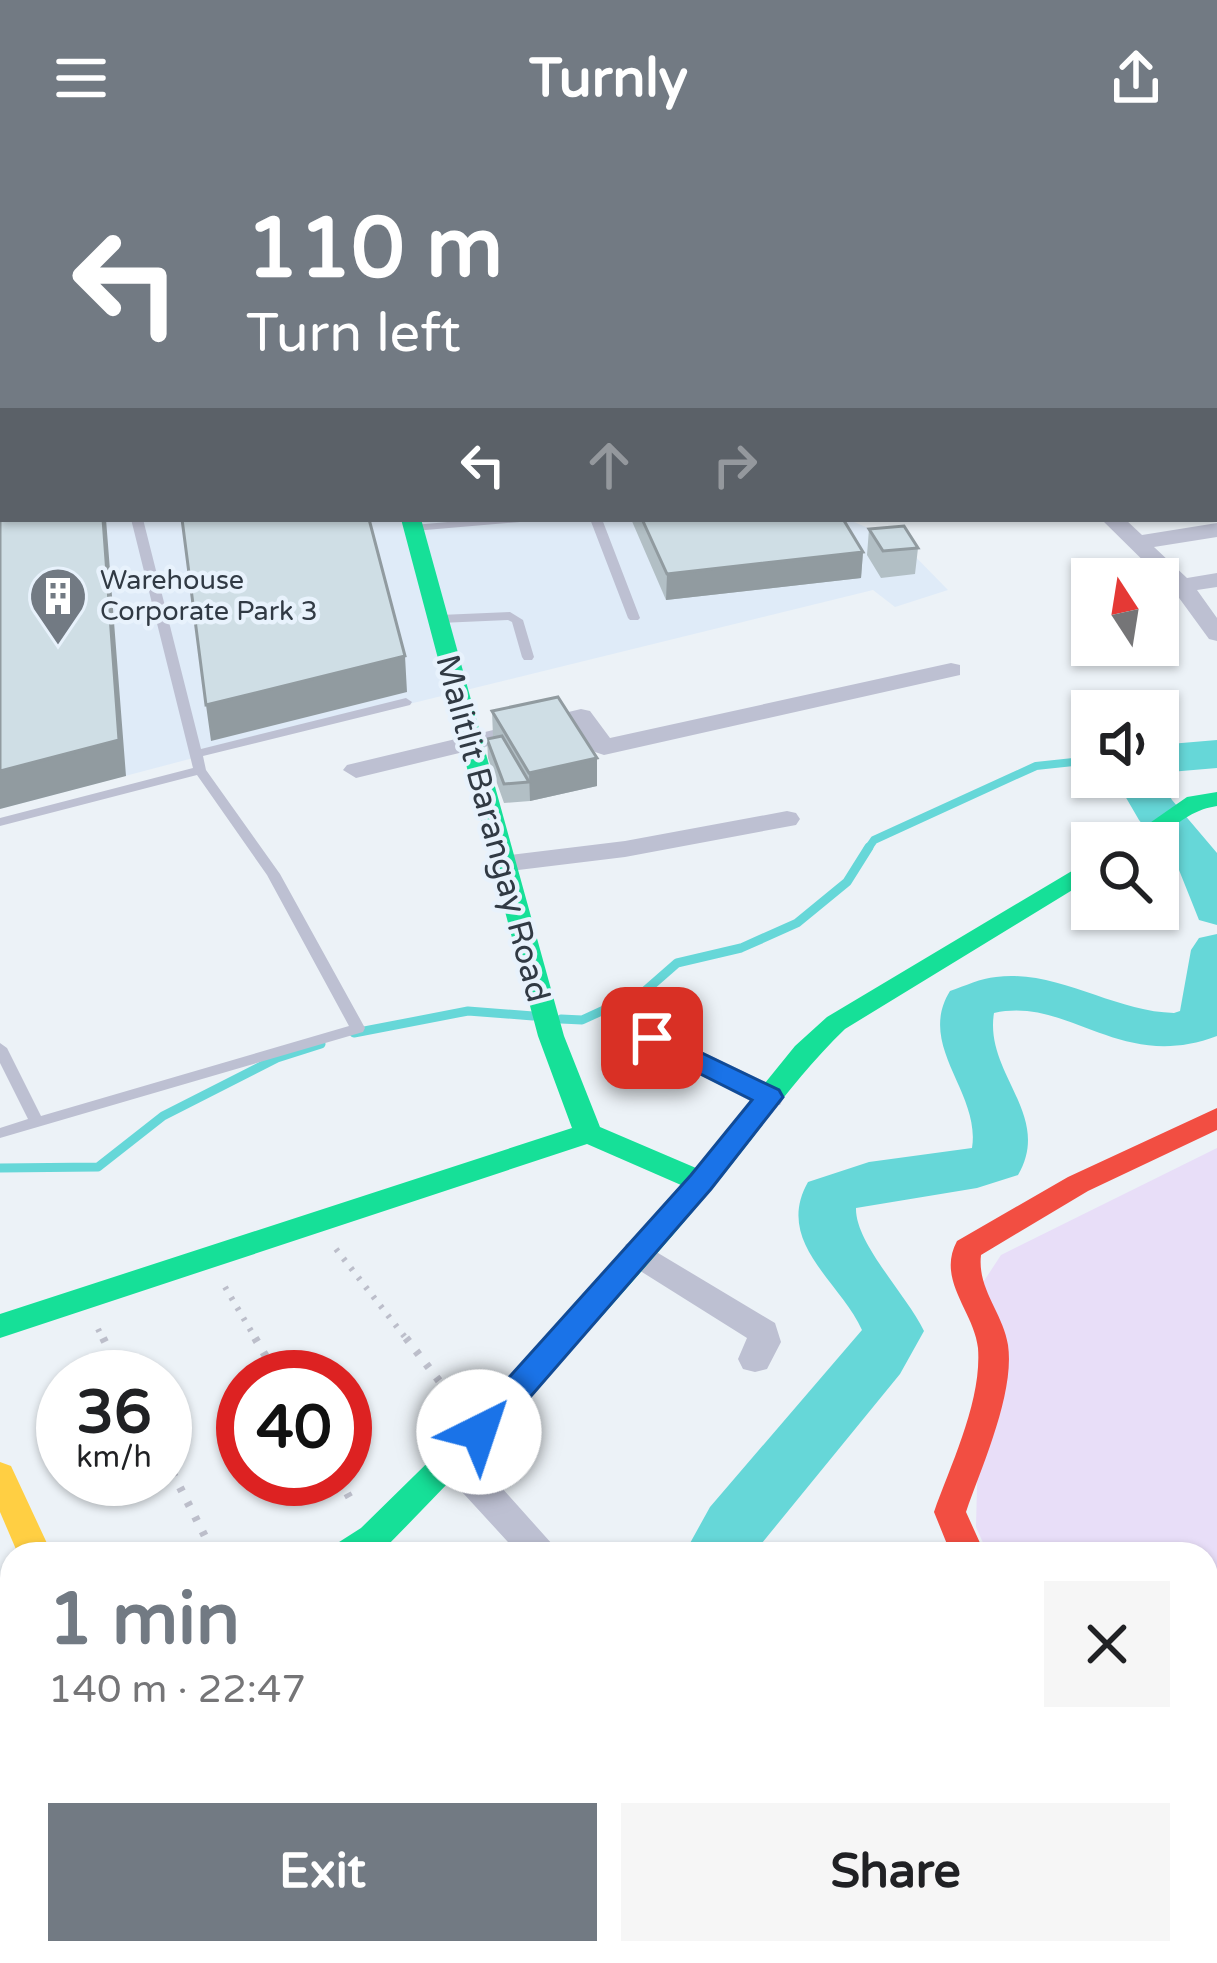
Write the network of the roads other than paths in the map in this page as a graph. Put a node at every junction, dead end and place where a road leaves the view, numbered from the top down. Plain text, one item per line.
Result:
1 (138, 522) edge
2 (455, 522) edge
3 (597, 522) edge
4 (1115, 522) edge
5 (412, 524) edge
6 (1217, 530) edge
7 (1135, 543) junction
8 (1217, 580) edge
9 (1182, 586) junction
10 (634, 617) dead end
11 (437, 619) junction
12 (1217, 634) edge
13 (528, 657) dead end
14 (951, 670) dead end
15 (406, 702) dead end
16 (469, 742) junction
17 (198, 762) junction
18 (356, 770) dead end
19 (1217, 800) edge
20 (787, 819) dead end
21 (0, 822) edge
22 (1166, 822) edge
23 (502, 864) junction
24 (1071, 880) edge
25 (652, 1038) dead end
26 (0, 1048) edge
27 (769, 1097) junction
28 (1217, 1118) edge
29 (37, 1124) junction
30 (0, 1133) edge
31 (588, 1133) junction
32 (701, 1182) junction
33 (638, 1253) junction
34 (0, 1326) edge
35 (755, 1360) dead end
36 (467, 1446) junction
37 (0, 1475) edge
38 (29, 1542) edge
39 (367, 1542) edge
40 (534, 1542) edge
41 (963, 1542) edge

1 - 17 lane
2 - 5 lane
3 - 10 lane
4 - 7 street
5 - 11 street, Malitlit Barangay Road
6 - 7 street
7 - 9 street
8 - 9 street
9 - 12 street
11 - 13 lane
11 - 16 street, Malitlit Barangay Road
14 - 16 street
15 - 17 lane
16 - 18 street
16 - 23 street, Malitlit Barangay Road
17 - 21 lane
17 - 29 lane
19 - 22 street
20 - 23 street
23 - 31 street, Malitlit Barangay Road
24 - 27 street
25 - 27 street
26 - 29 lane
27 - 32 street
28 - 41 street
29 - 30 lane
31 - 32 street
31 - 34 street
32 - 33 street
33 - 35 street
33 - 36 street
36 - 39 street
36 - 40 street
37 - 38 street

